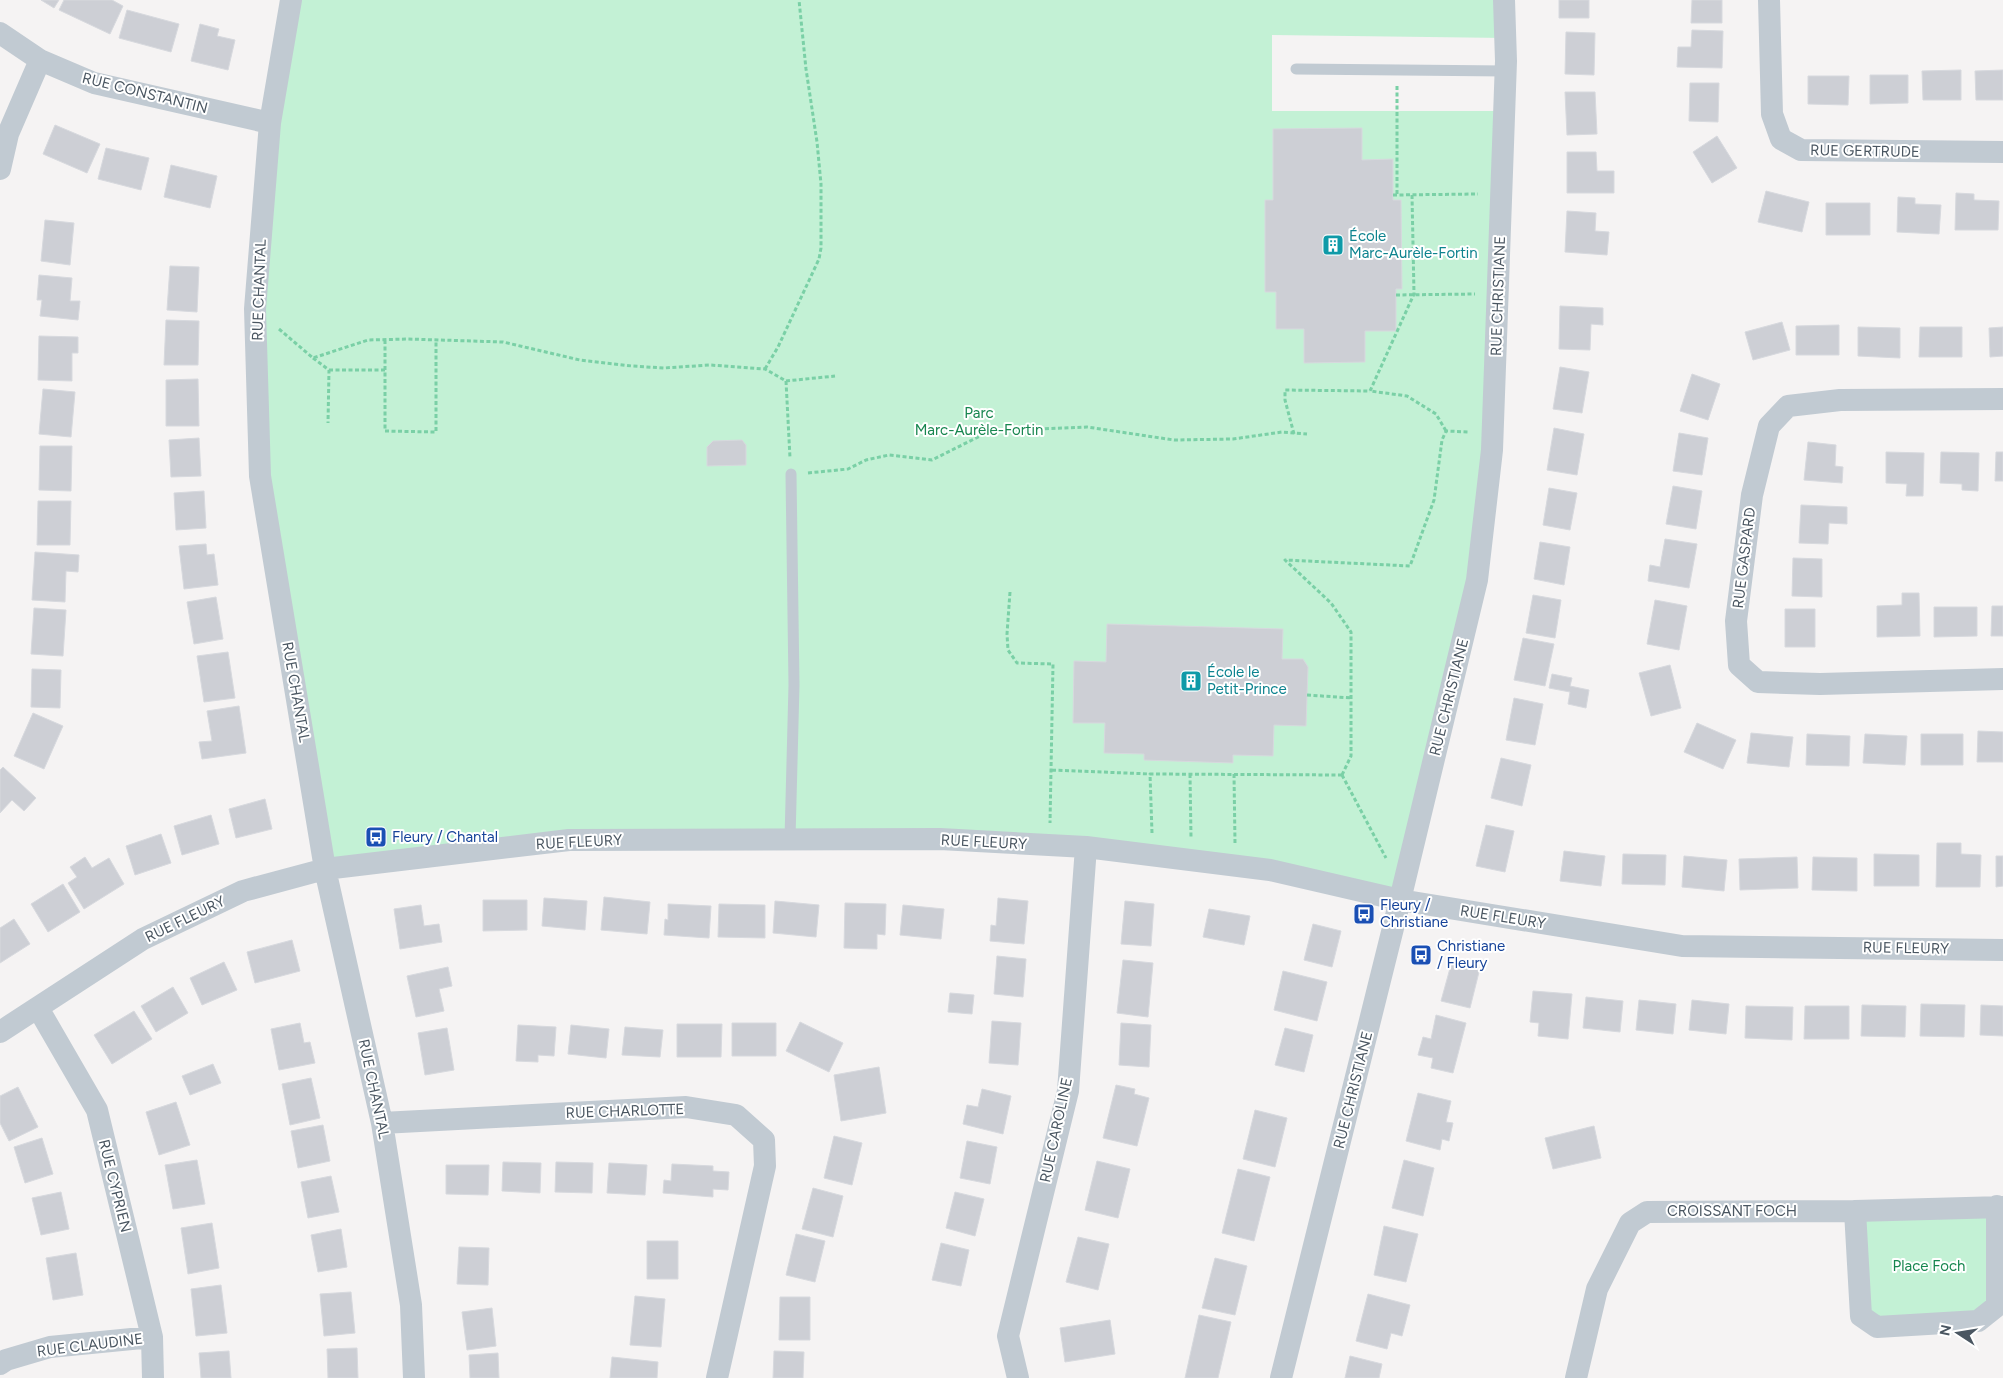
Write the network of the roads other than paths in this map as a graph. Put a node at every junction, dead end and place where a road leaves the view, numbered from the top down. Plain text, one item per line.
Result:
1 (291, 0) edge
2 (1504, 0) edge
3 (1769, 0) edge
4 (0, 33) edge
5 (40, 60) junction
6 (1296, 69) dead end
7 (1506, 71) junction
8 (270, 123) junction
9 (2003, 152) edge
10 (0, 169) edge
11 (2003, 399) edge
12 (791, 474) road end
13 (2003, 679) edge
14 (790, 839) junction
15 (1086, 847) junction
16 (325, 869) junction
17 (1400, 900) junction
18 (2003, 950) edge
19 (38, 1008) junction
20 (0, 1032) edge
21 (382, 1123) junction
22 (2000, 1206) edge
23 (1855, 1211) junction
24 (152, 1337) junction
25 (0, 1364) edge
26 (153, 1378) edge
27 (414, 1378) edge
28 (717, 1378) edge
29 (1018, 1378) edge
30 (1281, 1378) edge
31 (1576, 1378) edge

1 - 8 street, RUE CHANTAL
2 - 7 street, RUE CHRISTIANE
3 - 9 street, RUE GERTRUDE
4 - 5 street, RUE CONSTANTIN
5 - 8 street, RUE CONSTANTIN
5 - 10 street
6 - 7 lane
7 - 17 street, RUE CHRISTIANE
8 - 16 street, RUE CHANTAL
11 - 13 street, RUE GASPARD
12 - 14 lane
14 - 15 street, RUE FLEURY
14 - 16 street, RUE FLEURY
15 - 17 street, RUE FLEURY
15 - 29 street, RUE CAROLINE
16 - 19 street, RUE FLEURY
16 - 21 street, RUE CHANTAL
17 - 18 street, RUE FLEURY
17 - 30 street, RUE CHRISTIANE
19 - 20 street, RUE FLEURY
19 - 24 street, RUE CYPRIEN
21 - 27 street, RUE CHANTAL
21 - 28 street, RUE CHARLOTTE
22 - 23 street, CROISSANT FOCH
22 - 23 street
23 - 31 street, CROISSANT FOCH
24 - 25 street, RUE CLAUDINE
24 - 26 street, RUE CYPRIEN

